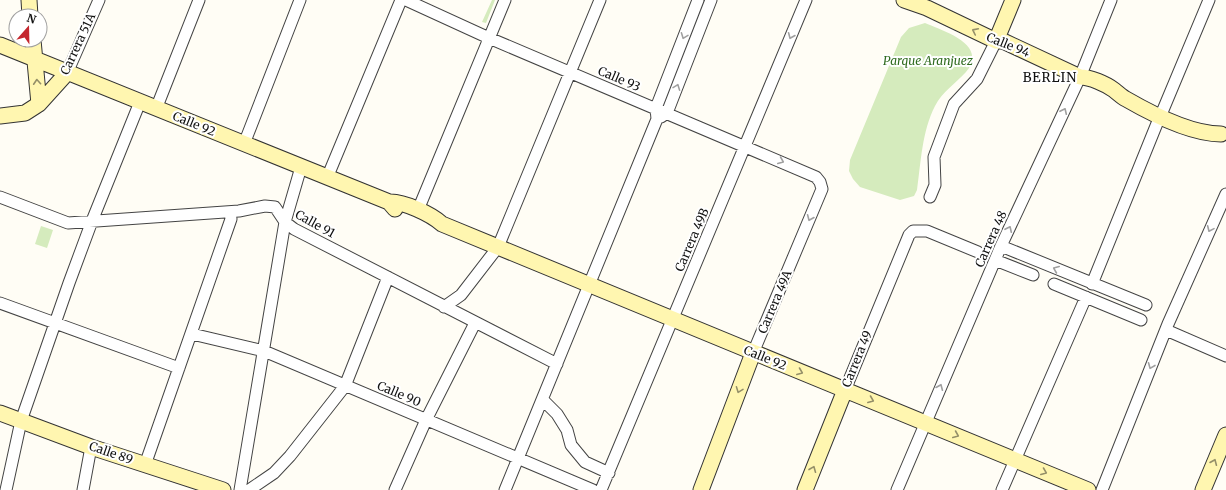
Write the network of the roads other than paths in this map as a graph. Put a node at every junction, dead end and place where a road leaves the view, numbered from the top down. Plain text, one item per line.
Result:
1 (99, 0) edge
2 (199, 0) edge
3 (300, 0) edge
4 (401, 0) edge
5 (406, 0) edge
6 (504, 0) edge
7 (600, 0) edge
8 (698, 0) edge
9 (711, 0) edge
10 (806, 0) edge
11 (905, 0) edge
12 (1013, 0) edge
13 (1111, 0) edge
14 (1209, 0) edge
15 (489, 38) junction
16 (996, 42) junction
17 (0, 45) edge
18 (34, 48) edge
19 (36, 59) junction
20 (571, 72) junction
21 (67, 73) junction
22 (1080, 77) junction
23 (86, 80) junction
24 (53, 89) junction
25 (140, 102) junction
26 (39, 104) junction
27 (156, 108) junction
28 (660, 113) junction
29 (1162, 113) junction
30 (0, 116) edge
31 (1223, 136) edge
32 (244, 144) junction
33 (745, 146) junction
34 (301, 167) junction
35 (327, 178) junction
36 (820, 182) joint
37 (1226, 194) edge
38 (0, 197) edge
39 (930, 197) dead end
40 (388, 202) junction
41 (418, 210) junction
42 (230, 212) junction
43 (92, 221) junction
44 (285, 222) junction
45 (442, 224) junction
46 (1001, 246) junction
47 (498, 247) junction
48 (978, 252) dead end
49 (995, 260) junction
50 (1033, 275) dead end
51 (388, 277) junction
52 (1054, 284) dead end
53 (1092, 284) junction
54 (589, 285) junction
55 (1086, 297) junction
56 (0, 302) edge
57 (1146, 305) dead end
58 (444, 307) junction
59 (672, 319) junction
60 (1141, 320) dead end
61 (56, 323) junction
62 (474, 323) junction
63 (1166, 330) junction
64 (192, 334) junction
65 (264, 351) junction
66 (753, 353) junction
67 (1226, 356) edge
68 (557, 364) junction
69 (179, 368) junction
70 (345, 386) junction
71 (845, 390) junction
72 (543, 400) junction
73 (0, 413) edge
74 (21, 420) junction
75 (426, 420) junction
76 (925, 422) junction
77 (1226, 435) edge
78 (91, 447) junction
79 (518, 459) junction
80 (1014, 460) junction
81 (145, 464) junction
82 (609, 473) junction
83 (6, 490) edge
84 (82, 490) edge
85 (223, 490) edge
86 (240, 490) edge
87 (249, 490) edge
88 (395, 490) edge
89 (505, 490) edge
90 (593, 490) edge
91 (601, 490) edge
92 (701, 490) edge
93 (805, 490) edge
94 (897, 490) edge
95 (1002, 490) edge
96 (1088, 490) edge
97 (1102, 490) edge
98 (1203, 490) edge

1 - 21 street, Carrera 51A
2 - 27 street
3 - 32 street
4 - 35 street
5 - 15 street, Calle 93
6 - 15 street
7 - 20 street
8 -> 28 street
28 -> 9 street
10 -> 33 street, Carrera 49B
16 -> 11 street, Calle 94
12 - 16 street
13 - 22 street, Carrera 48
14 - 29 street
15 - 20 street, Calle 93
15 - 41 street
16 - 22 street, Calle 94
16 - 39 street
17 - 19 street, Calle 92
18 - 19 street
19 - 21 street, Calle 92
26 -> 19 street
20 - 28 street, Calle 93
20 - 47 street
21 - 23 street, Calle 92
21 - 24 street, Carrera 51A
22 - 29 street, Calle 94
46 -> 22 street, Carrera 48
23 - 24 street
23 - 25 street, Calle 92
24 - 26 street, Carrera 51A
25 - 27 street, Calle 92
25 - 43 street
26 - 30 street, Carrera 51A
27 - 32 street, Calle 92
28 - 33 street, Calle 93
28 - 54 street
29 - 31 street, Calle 94
29 - 53 street
32 - 34 street, Calle 92
33 -> 36 street, Calle 93
33 - 59 street, Carrera 49B
34 - 35 street, Calle 92
34 - 44 street
35 - 40 street, Calle 92
36 -> 66 street, Carrera 49A
37 -> 63 street
38 - 43 street, Calle 91
40 - 41 street, Calle 92
40 - 45 street, Calle 92
41 - 45 street, Calle 92
42 - 43 street, Calle 91
42 - 44 street, Calle 91
42 - 64 street
43 - 61 street
44 - 51 street, Calle 91
44 - 65 street
45 - 47 street, Calle 92
46 - 49 street, Carrera 48
53 -> 46 street
47 - 54 street, Calle 92
47 - 58 street
48 - 71 street, Carrera 49
49 - 50 street
76 -> 49 street, Carrera 48
51 - 58 street, Calle 91
51 - 70 street
52 - 55 street
53 - 57 street
54 - 59 street, Calle 92
54 - 68 street
55 - 60 street
55 - 80 street
56 - 61 street
58 - 62 street, Calle 91
59 - 66 street, Calle 92
59 - 82 street, Carrera 49B
61 - 69 street
61 - 74 street
62 - 68 street, Calle 91
62 - 75 street
63 - 67 street
63 -> 97 street
64 - 65 street, Calle 90
64 - 69 street
65 - 70 street, Calle 90
65 - 86 street
66 -> 71 street, Calle 92
66 -> 92 street, Carrera 49A
68 - 72 street
69 - 81 street
70 - 75 street, Calle 90
70 - 87 street
71 -> 76 street, Calle 92
93 -> 71 street, Carrera 49
72 - 79 street
72 - 82 street
73 - 74 street, Calle 89
74 - 78 street, Calle 89
74 - 83 street
75 - 79 street, Calle 90
75 - 88 street
76 -> 80 street, Calle 92
76 - 94 street, Carrera 48
98 -> 77 street
78 - 81 street, Calle 89
78 - 84 street
79 - 89 street
79 - 90 street, Calle 90
80 - 95 street
80 -> 96 street, Calle 92
81 - 85 street, Calle 89
82 - 91 street, Carrera 49B

